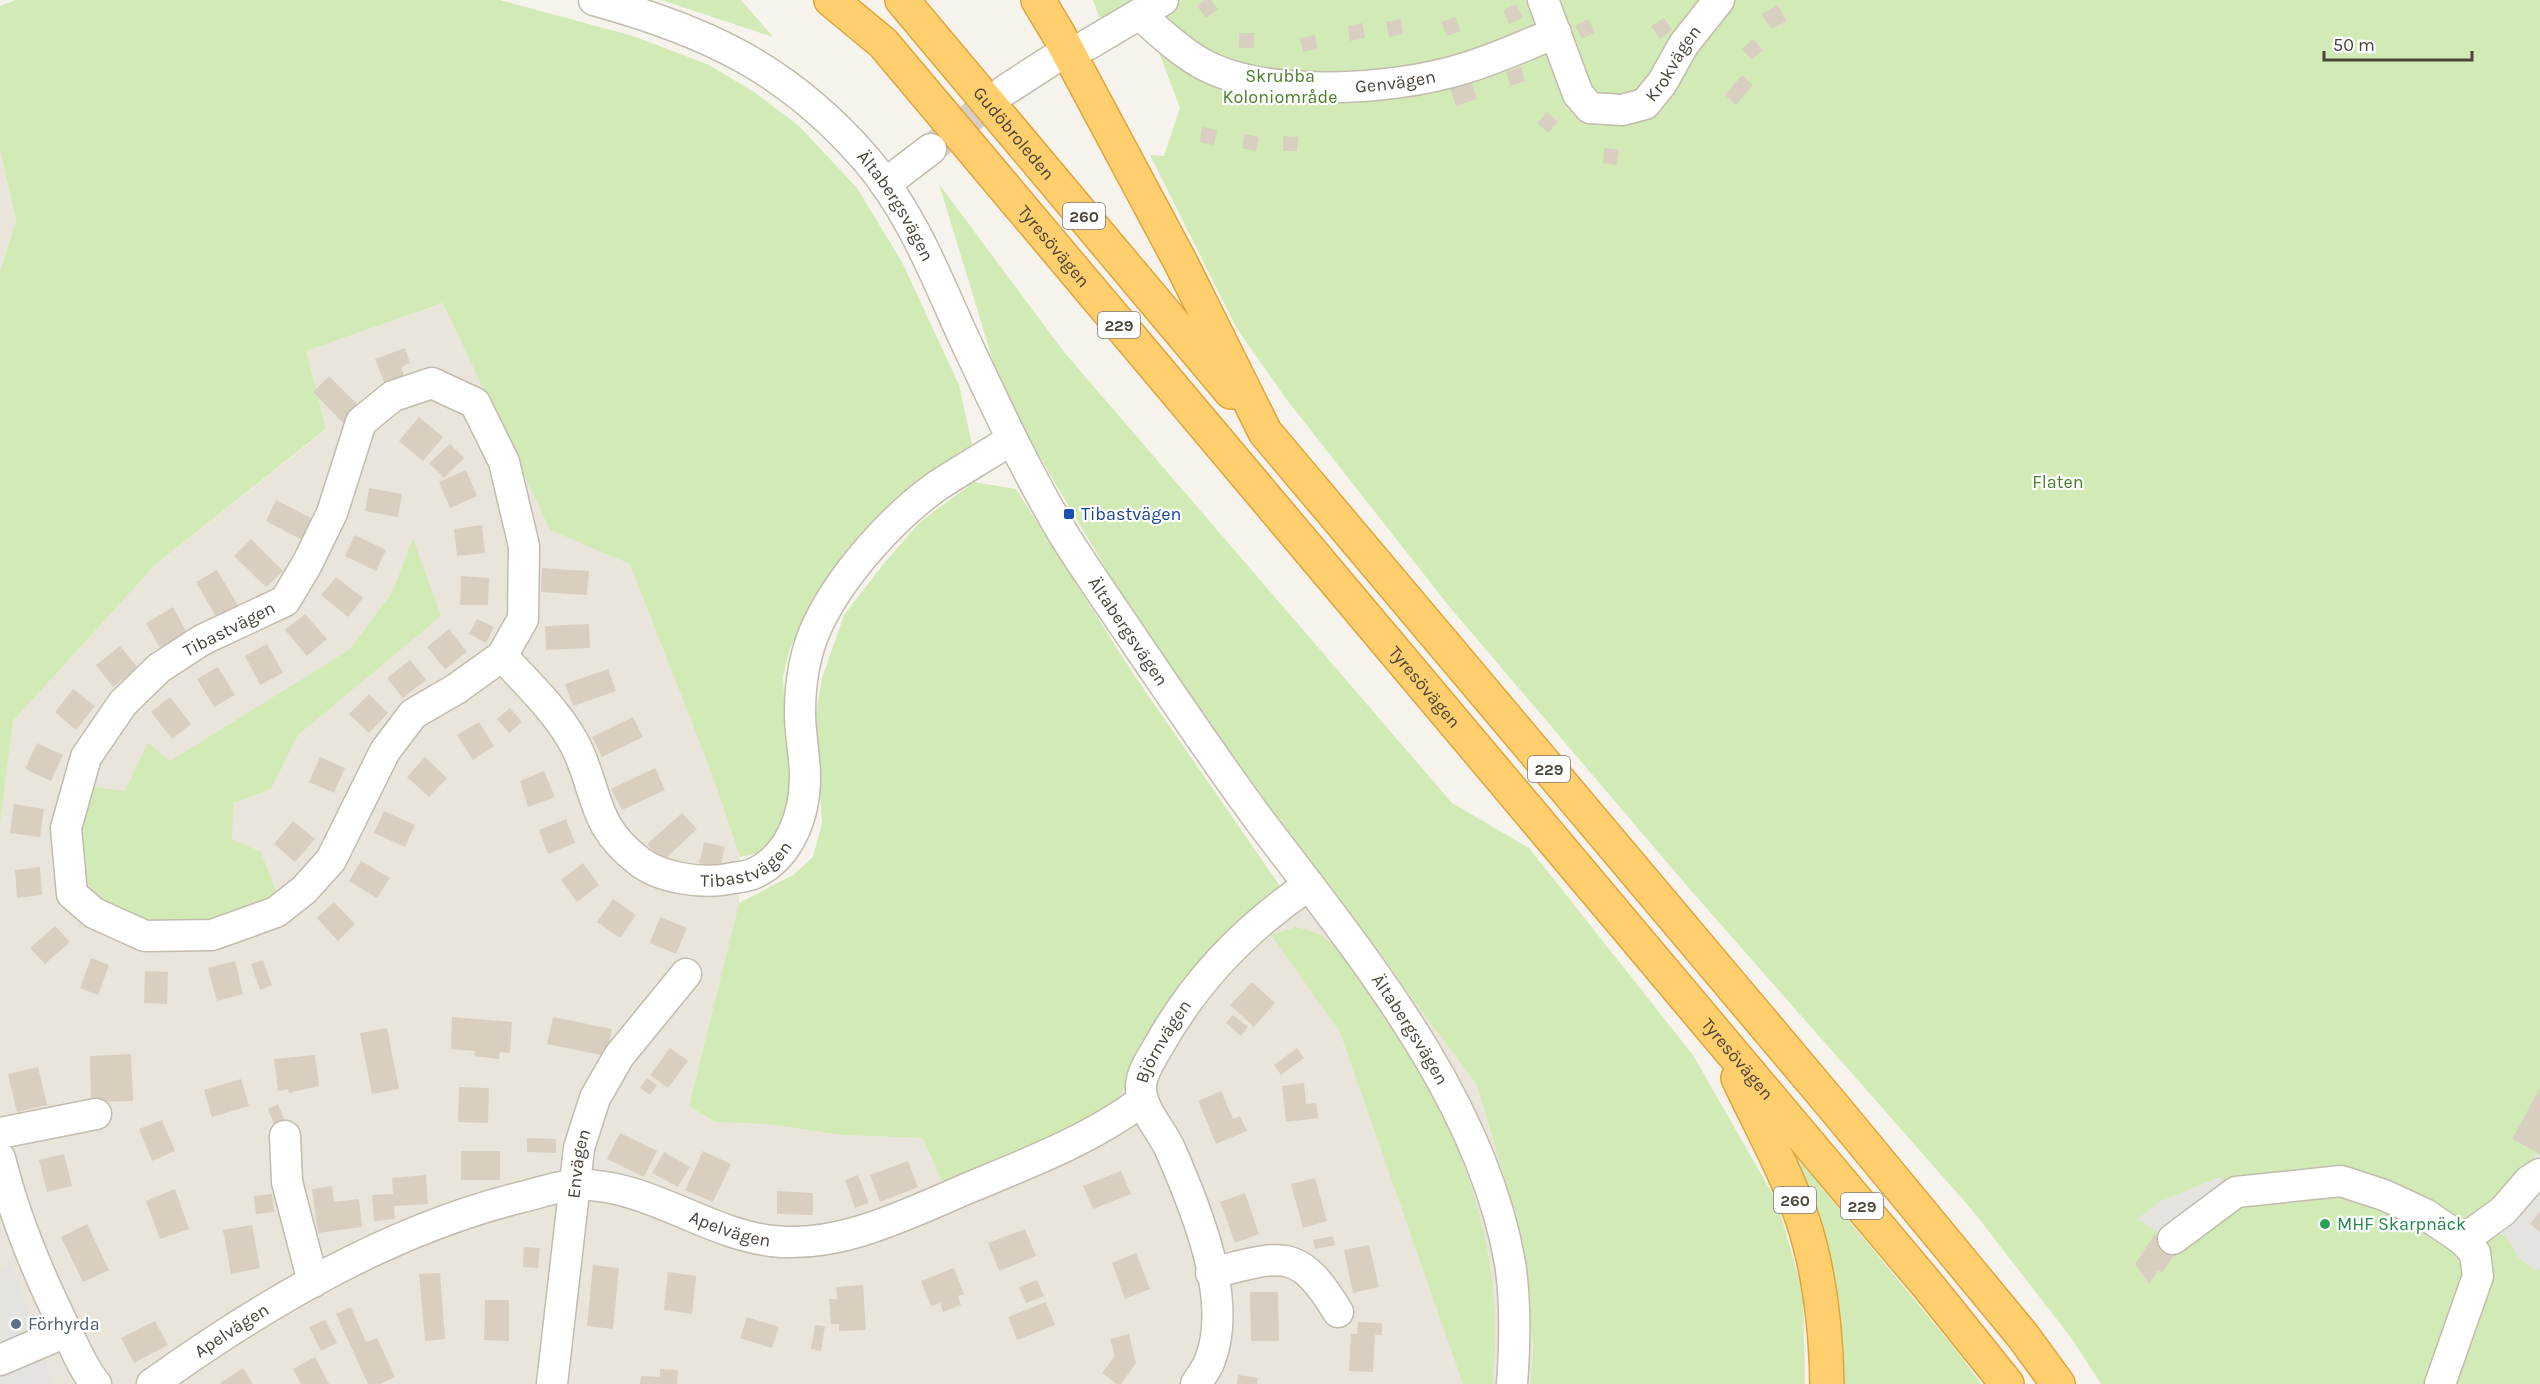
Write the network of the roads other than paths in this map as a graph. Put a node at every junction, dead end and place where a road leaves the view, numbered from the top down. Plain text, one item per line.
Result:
1 (594, 0) edge
2 (831, 0) edge
3 (848, 0) edge
4 (902, 0) edge
5 (1038, 0) edge
6 (1543, 0) edge
7 (1719, 0) edge
8 (1151, 7) edge
9 (1556, 33) junction
10 (883, 43) junction
11 (1087, 45) dead end
12 (1055, 58) dead end
13 (1004, 90) tunnel mouth
14 (931, 149) tunnel mouth
15 (885, 184) junction
16 (1265, 432) junction
17 (1011, 440) junction
18 (502, 656) junction
19 (1309, 885) junction
20 (686, 974) dead end
21 (1714, 1031) junction
22 (1142, 1101) junction
23 (96, 1114) dead end
24 (0, 1133) edge
25 (285, 1136) dead end
26 (1, 1164) edge
27 (2540, 1174) edge
28 (574, 1185) junction
29 (2173, 1239) dead end
30 (2463, 1240) junction
31 (1211, 1274) junction
32 (313, 1282) junction
33 (1338, 1312) dead end
34 (66, 1332) junction
35 (0, 1360) edge
36 (96, 1384) edge
37 (152, 1384) edge
38 (552, 1384) edge
39 (1196, 1384) edge
40 (1512, 1384) edge
41 (1827, 1384) edge
42 (2007, 1384) edge
43 (2058, 1384) edge
44 (2440, 1384) edge

1 - 15 street, Ältabergsvägen
2 - 10 highway, Tyresövägen / 229
3 - 10 highway
4 - 16 highway, Gudöbroleden / 260
5 - 16 highway, 229
6 - 9 street, Krokvägen
7 - 9 street, Krokvägen
8 - 9 street, Genvägen
8 - 11 street
10 - 21 highway, Tyresövägen / 229
12 - 13 street
14 - 15 street
15 - 17 street, Ältabergsvägen
16 - 43 highway, 229
17 - 18 street, Tibastvägen
17 - 19 street, Ältabergsvägen
18 - 18 street, Tibastvägen
19 - 22 street, Björnvägen
19 - 40 street, Ältabergsvägen
20 - 28 street, Envägen
21 - 41 highway, 260
21 - 42 highway, Tyresövägen / 229
22 - 28 street, Apelvägen
22 - 31 street, Björnvägen
23 - 24 street
25 - 32 street
26 - 34 street
27 - 30 street
28 - 32 street, Apelvägen
28 - 38 street, Envägen
29 - 30 street
30 - 44 street
31 - 33 street
31 - 39 street, Björnvägen
32 - 37 street, Apelvägen
34 - 35 street
34 - 36 street

